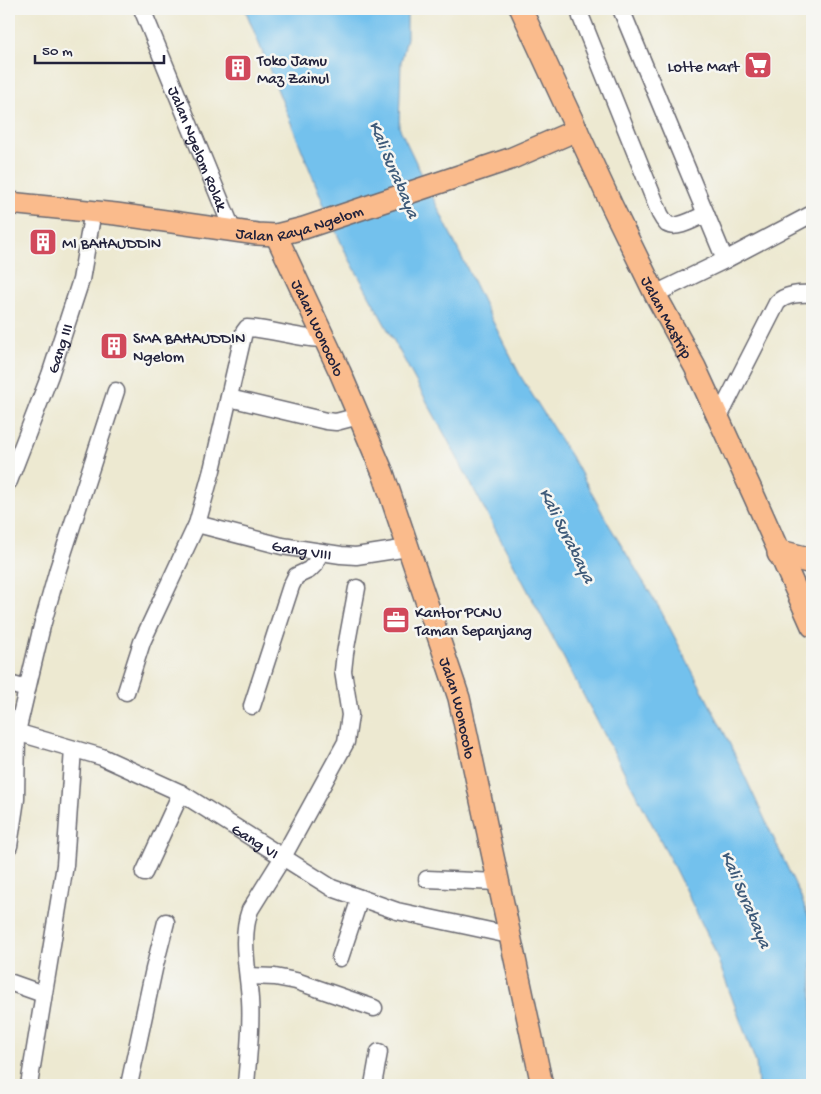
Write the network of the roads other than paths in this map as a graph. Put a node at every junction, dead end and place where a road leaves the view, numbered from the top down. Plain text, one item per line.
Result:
1 (142, 9) edge
2 (521, 9) edge
3 (578, 9) edge
4 (621, 9) edge
5 (577, 130) junction
6 (9, 203) edge
7 (93, 211) junction
8 (706, 214) junction
9 (812, 214) edge
10 (233, 231) junction
11 (276, 235) junction
12 (725, 260) junction
13 (655, 294) junction
14 (812, 294) edge
15 (324, 339) junction
16 (116, 391) dead end
17 (229, 398) junction
18 (359, 416) junction
19 (718, 419) junction
20 (9, 481) edge
21 (197, 524) junction
22 (408, 548) junction
23 (320, 552) junction
24 (780, 553) junction
25 (812, 560) edge
26 (357, 588) dead end
27 (812, 626) edge
28 (9, 684) edge
29 (27, 689) junction
30 (126, 692) dead end
31 (252, 706) dead end
32 (13, 731) edge
33 (72, 749) junction
34 (181, 793) junction
35 (9, 846) edge
36 (283, 857) junction
37 (144, 873) dead end
38 (427, 878) dead end
39 (498, 882) junction
40 (360, 898) junction
41 (166, 922) dead end
42 (509, 935) junction
43 (340, 958) dead end
44 (248, 976) junction
45 (9, 982) edge
46 (44, 994) junction
47 (374, 1008) dead end
48 (378, 1052) dead end
49 (29, 1085) edge
50 (129, 1085) edge
51 (246, 1085) edge
52 (373, 1085) edge
53 (542, 1085) edge

1 - 10 street, Jalan Ngelom Rolak
2 - 5 main road, Jalan Mastrip
3 - 8 street
4 - 8 street
5 - 11 main road, Jalan Raya Ngelom
5 - 13 main road, Jalan Mastrip
6 - 7 main road, Jalan Raya Ngelom
7 - 10 main road, Jalan Raya Ngelom
7 - 20 street, Gang III
8 - 12 street
9 - 12 street
10 - 11 main road, Jalan Raya Ngelom
11 - 15 main road, Jalan Wonocolo
12 - 13 street
13 - 19 main road, Jalan Mastrip
14 - 19 street
15 - 17 street
15 - 18 main road, Jalan Wonocolo
16 - 29 street
17 - 18 street
17 - 21 street
18 - 22 main road, Jalan Wonocolo
19 - 24 main road, Jalan Mastrip
21 - 23 street, Gang VIII
21 - 30 street
22 - 23 street, Gang VIII
22 - 39 main road, Jalan Wonocolo
23 - 31 street
24 - 25 highway
24 - 27 main road, Jalan Mastrip
26 - 36 street
28 - 29 street
29 - 32 street
32 - 33 street, Gang VI
32 - 35 street
33 - 34 street, Gang VI
33 - 46 street
34 - 36 street, Gang VI
34 - 37 street
36 - 40 street, Gang VI
36 - 44 street
38 - 39 street
39 - 42 main road, Jalan Wonocolo
40 - 42 street, Gang VI
40 - 43 street
41 - 50 street
42 - 53 main road, Jalan Wonocolo
44 - 47 street
44 - 51 street
45 - 46 street
46 - 49 street
48 - 52 street

